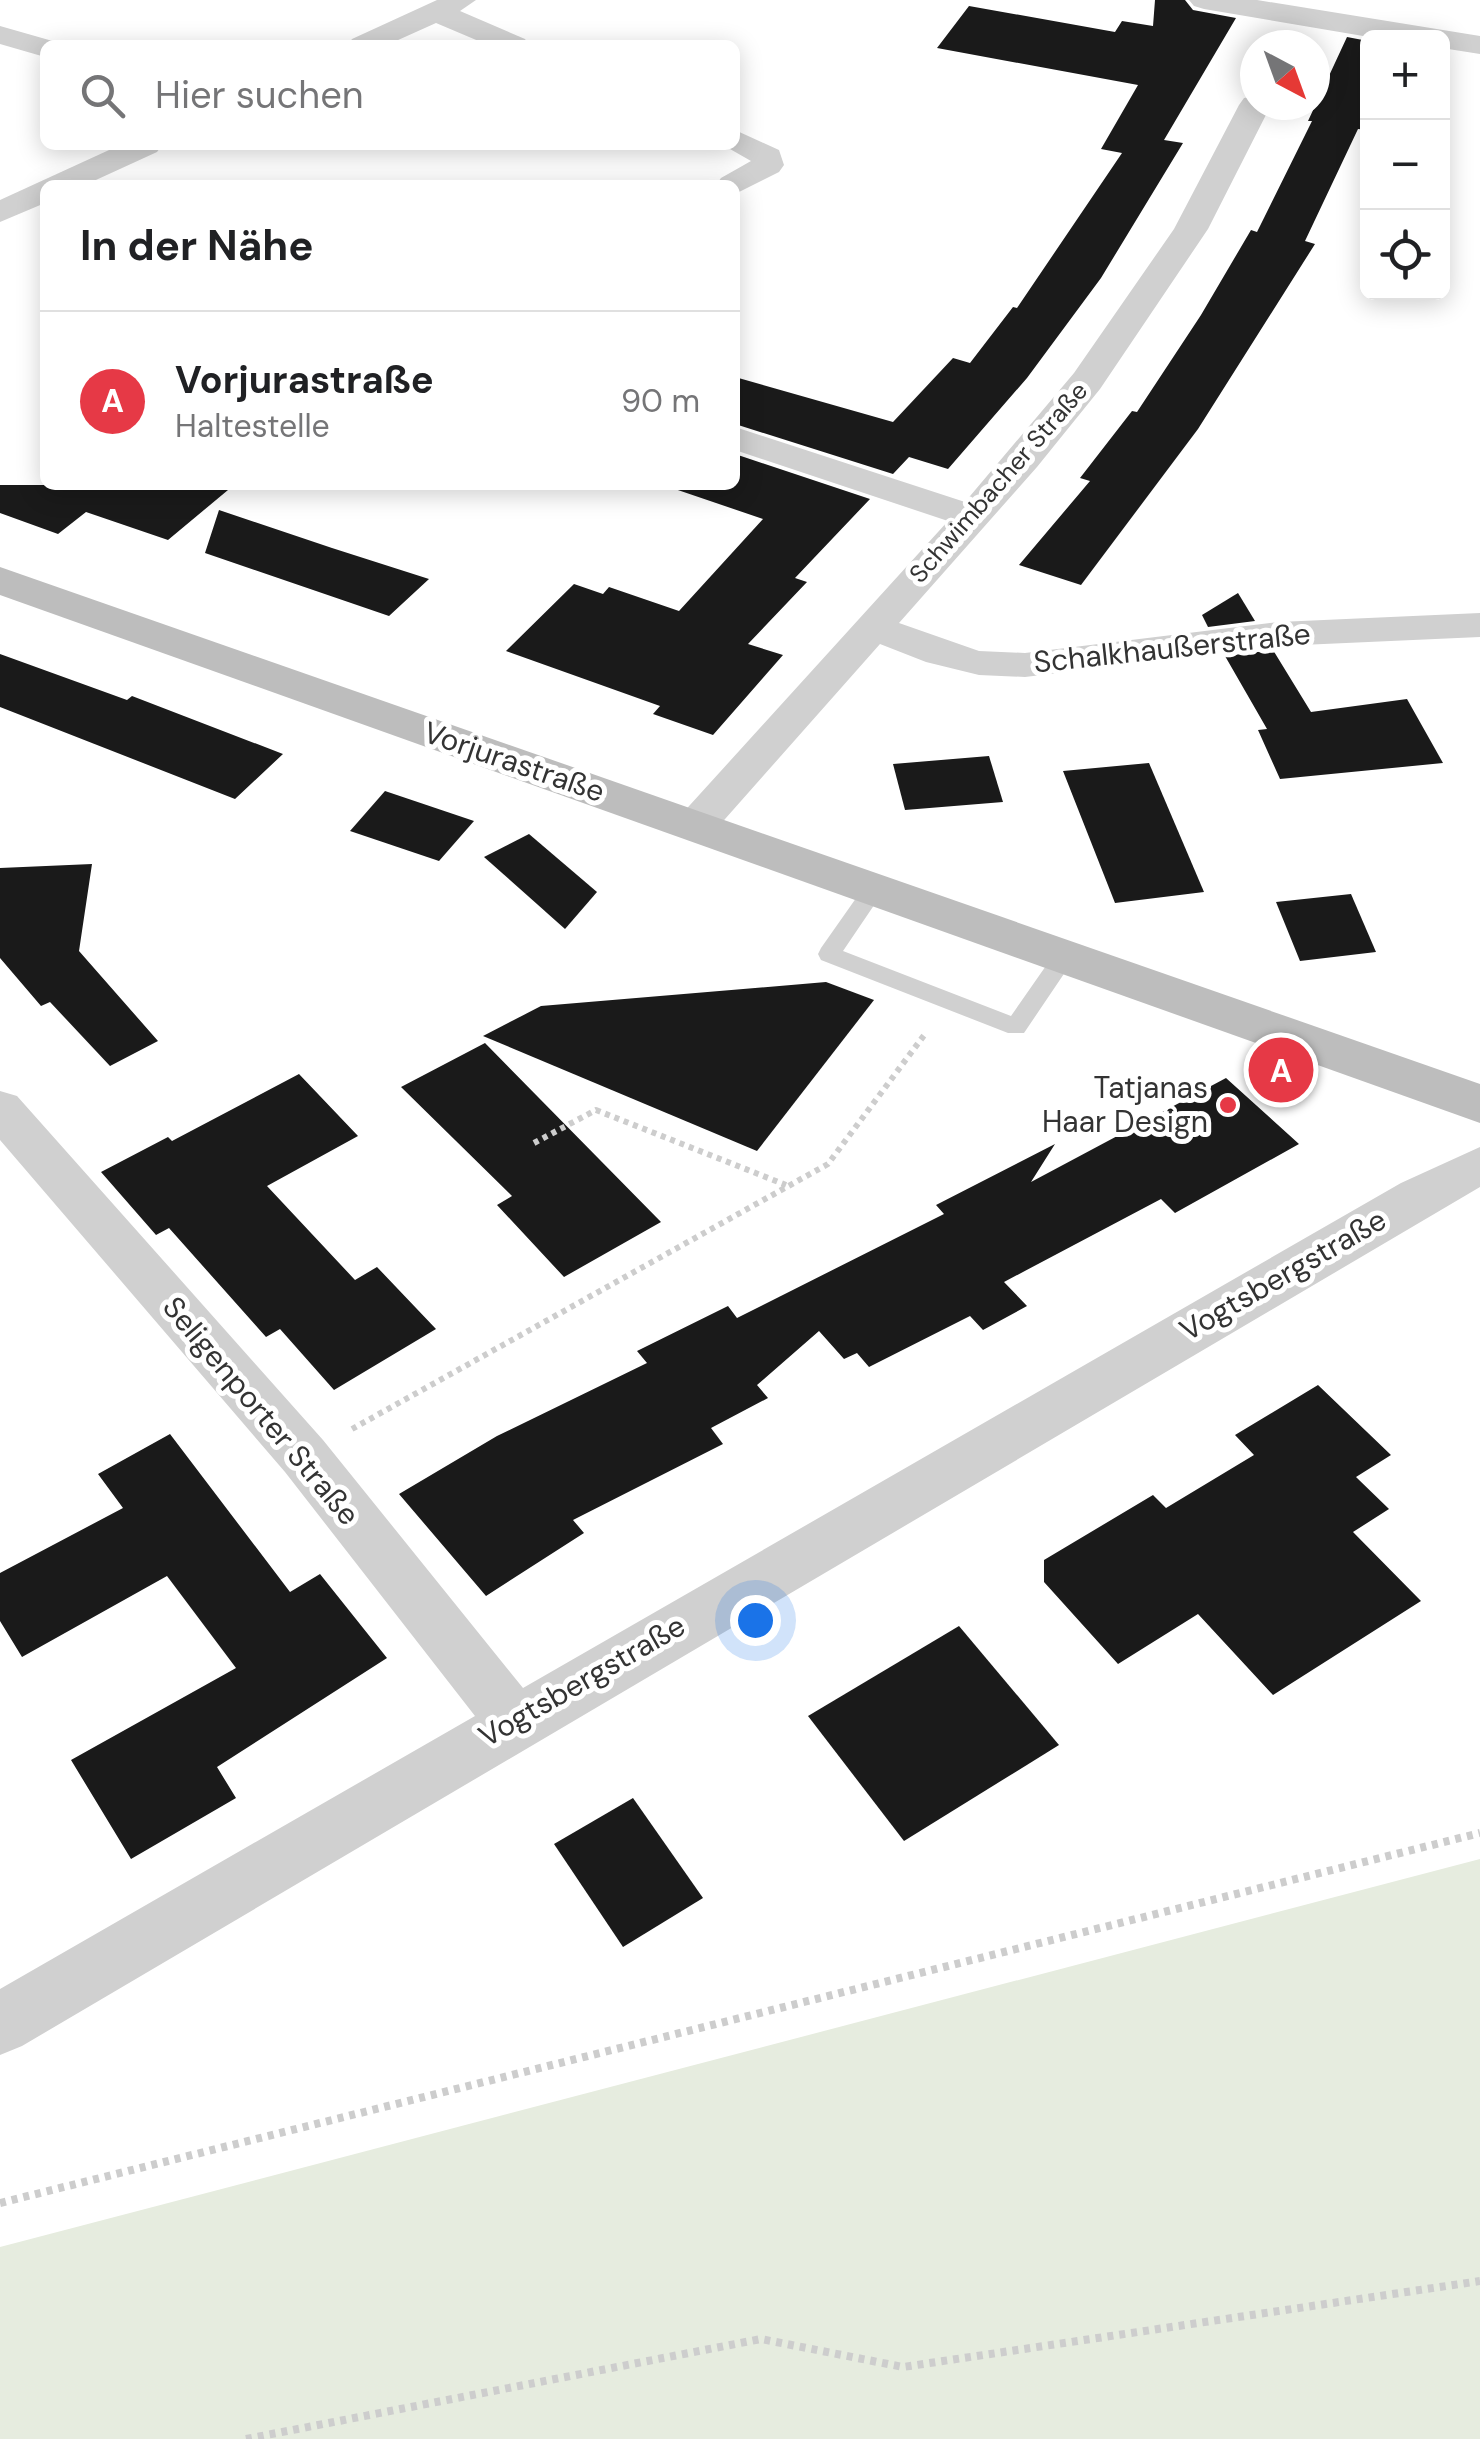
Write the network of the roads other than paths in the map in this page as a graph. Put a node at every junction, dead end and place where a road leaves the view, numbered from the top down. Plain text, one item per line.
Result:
1 (1204, 0) edge
2 (449, 6) edge
3 (1300, 16) junction
4 (1293, 30) edge
5 (1384, 30) edge
6 (0, 35) edge
7 (374, 40) edge
8 (506, 40) edge
9 (1450, 40) edge
10 (1480, 45) edge
11 (40, 47) edge
12 (1247, 120) edge
13 (740, 143) edge
14 (135, 150) edge
15 (70, 180) edge
16 (740, 181) edge
17 (40, 194) edge
18 (0, 212) edge
19 (740, 440) edge
20 (971, 516) junction
21 (0, 580) edge
22 (1480, 625) edge
23 (871, 626) junction
24 (695, 826) junction
25 (874, 889) junction
26 (1065, 956) junction
27 (1480, 1104) edge
28 (0, 1108) edge
29 (1480, 1165) edge
30 (514, 1721) junction
31 (0, 2024) edge

1 - 3 street
2 - 7 street
2 - 8 street
3 - 4 street
3 - 5 street
6 - 11 street
9 - 10 street
12 - 20 street, Schwimbacher Straße
13 - 16 street
14 - 15 street
17 - 18 street
19 - 20 street
20 - 23 street, Schwimbacher Straße
21 - 24 main road, Vorjurastraße
22 - 23 street, Schalkhaußerstraße
23 - 24 street, Schwimbacher Straße
24 - 25 main road, Vorjurastraße
25 - 26 main road, Vorjurastraße
25 - 26 lane
26 - 27 main road, Vorjurastraße
28 - 30 street, Seligenporter Straße
29 - 30 street, Vogtsbergstraße
30 - 31 street, Vogtsbergstraße

